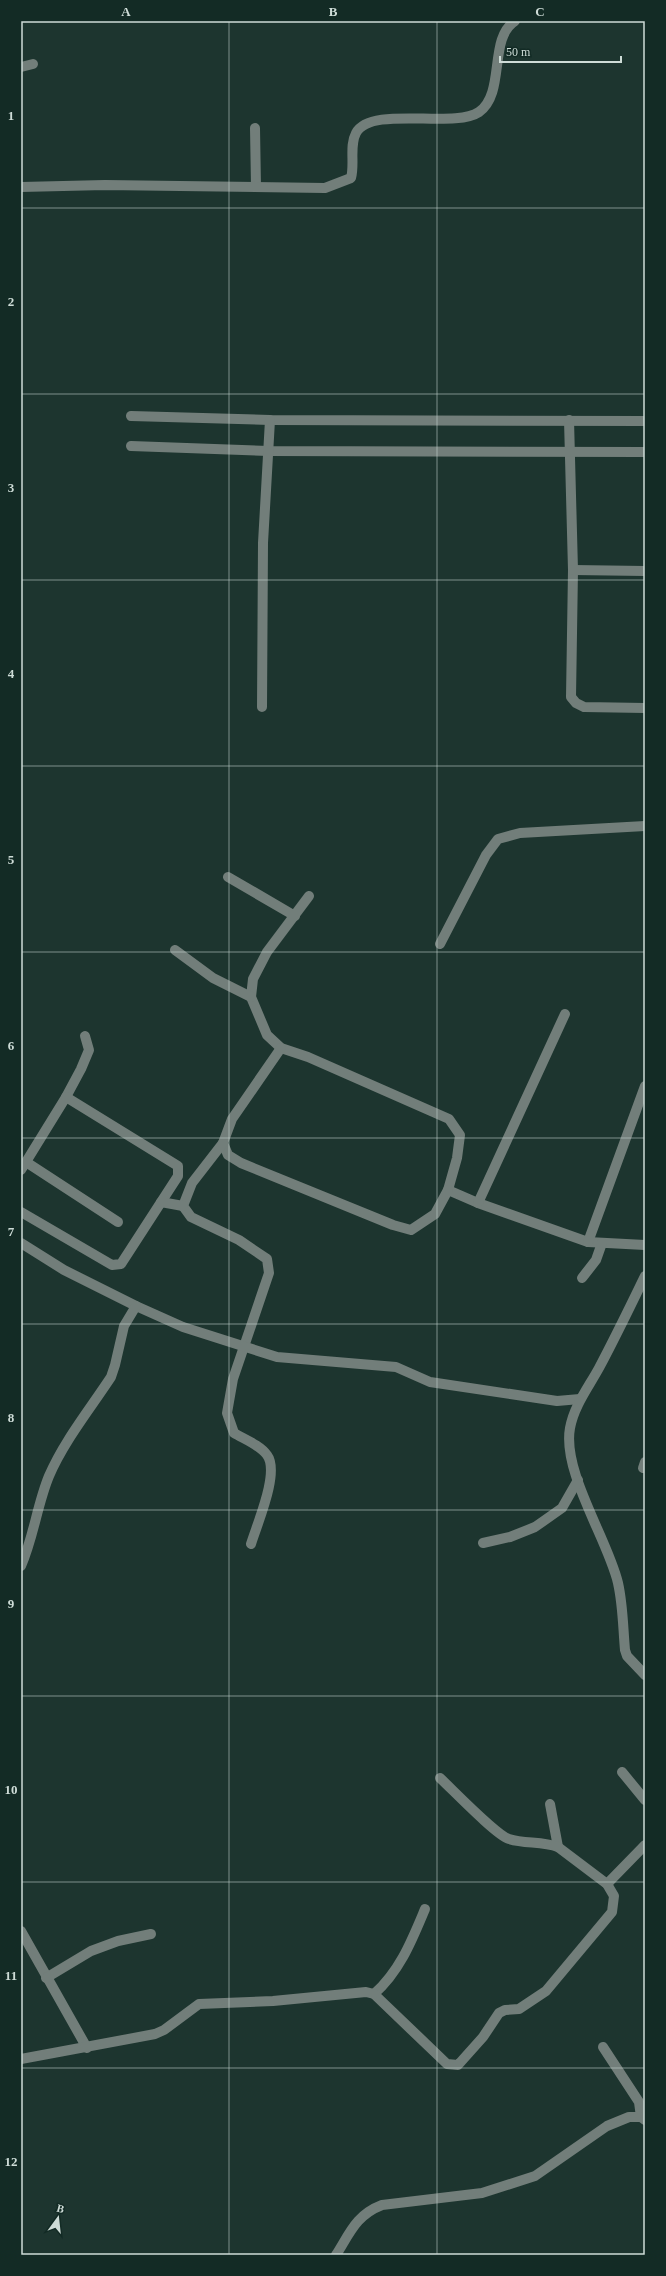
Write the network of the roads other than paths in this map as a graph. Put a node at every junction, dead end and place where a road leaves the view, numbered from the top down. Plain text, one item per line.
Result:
1 (515, 21) edge
2 (33, 64) dead end
3 (21, 67) edge
4 (255, 128) dead end
5 (256, 186) junction
6 (21, 187) edge
7 (131, 416) dead end
8 (270, 420) junction
9 (569, 420) junction
10 (645, 421) edge
11 (131, 446) dead end
12 (268, 451) junction
13 (645, 452) edge
14 (570, 453) junction
15 (572, 570) junction
16 (645, 571) edge
17 (262, 707) dead end
18 (645, 708) edge
19 (645, 826) edge
20 (228, 877) dead end
21 (309, 896) dead end
22 (295, 916) junction
23 (440, 944) dead end
24 (175, 950) dead end
25 (251, 996) junction
26 (565, 1014) dead end
27 (85, 1036) dead end
28 (281, 1048) junction
29 (645, 1086) edge
30 (66, 1097) junction
31 (223, 1143) junction
32 (24, 1166) edge
33 (448, 1190) junction
34 (161, 1202) junction
35 (478, 1203) junction
36 (183, 1206) junction
37 (21, 1212) edge
38 (118, 1222) dead end
39 (588, 1242) junction
40 (21, 1243) edge
41 (602, 1243) junction
42 (645, 1245) edge
43 (645, 1276) edge
44 (582, 1278) dead end
45 (136, 1306) junction
46 (243, 1347) junction
47 (580, 1399) junction
48 (578, 1480) junction
49 (483, 1543) dead end
50 (251, 1544) dead end
51 (22, 1562) edge
52 (645, 1675) edge
53 (622, 1772) dead end
54 (440, 1778) dead end
55 (645, 1800) edge
56 (550, 1804) dead end
57 (645, 1845) edge
58 (558, 1847) junction
59 (607, 1884) junction
60 (425, 1908) dead end
61 (21, 1931) edge
62 (151, 1934) dead end
63 (46, 1978) junction
64 (374, 1994) junction
65 (604, 2047) dead end
66 (87, 2048) junction
67 (21, 2060) edge
68 (643, 2119) edge
69 (336, 2255) edge

1 - 5 street
2 - 3 street
4 - 5 street
5 - 6 street
7 - 8 street
8 - 9 street
8 - 12 street
9 - 10 street
9 - 14 street
11 - 12 street
12 - 14 street
12 - 17 street
13 - 14 street
14 - 15 street
15 - 16 street
15 - 18 street
19 - 23 street
20 - 22 street
21 - 22 street
22 - 25 street
24 - 25 street
25 - 28 street
26 - 35 street
27 - 30 street
28 - 31 street
28 - 33 street
29 - 39 street
30 - 32 street
30 - 34 street
31 - 33 street
31 - 36 street
32 - 38 street
33 - 35 street
34 - 36 street
34 - 37 street
35 - 39 street
36 - 46 street
39 - 41 street
40 - 45 street
41 - 42 street
41 - 44 street
43 - 47 street
45 - 46 street
45 - 51 street
46 - 47 street
46 - 50 street
47 - 48 street
48 - 49 street
48 - 52 street
53 - 55 street
54 - 58 street
56 - 58 street
57 - 59 street
58 - 59 street
59 - 64 street
60 - 64 street
61 - 63 street
62 - 63 street
63 - 66 street
64 - 66 street
65 - 68 street
66 - 67 street
68 - 69 street

